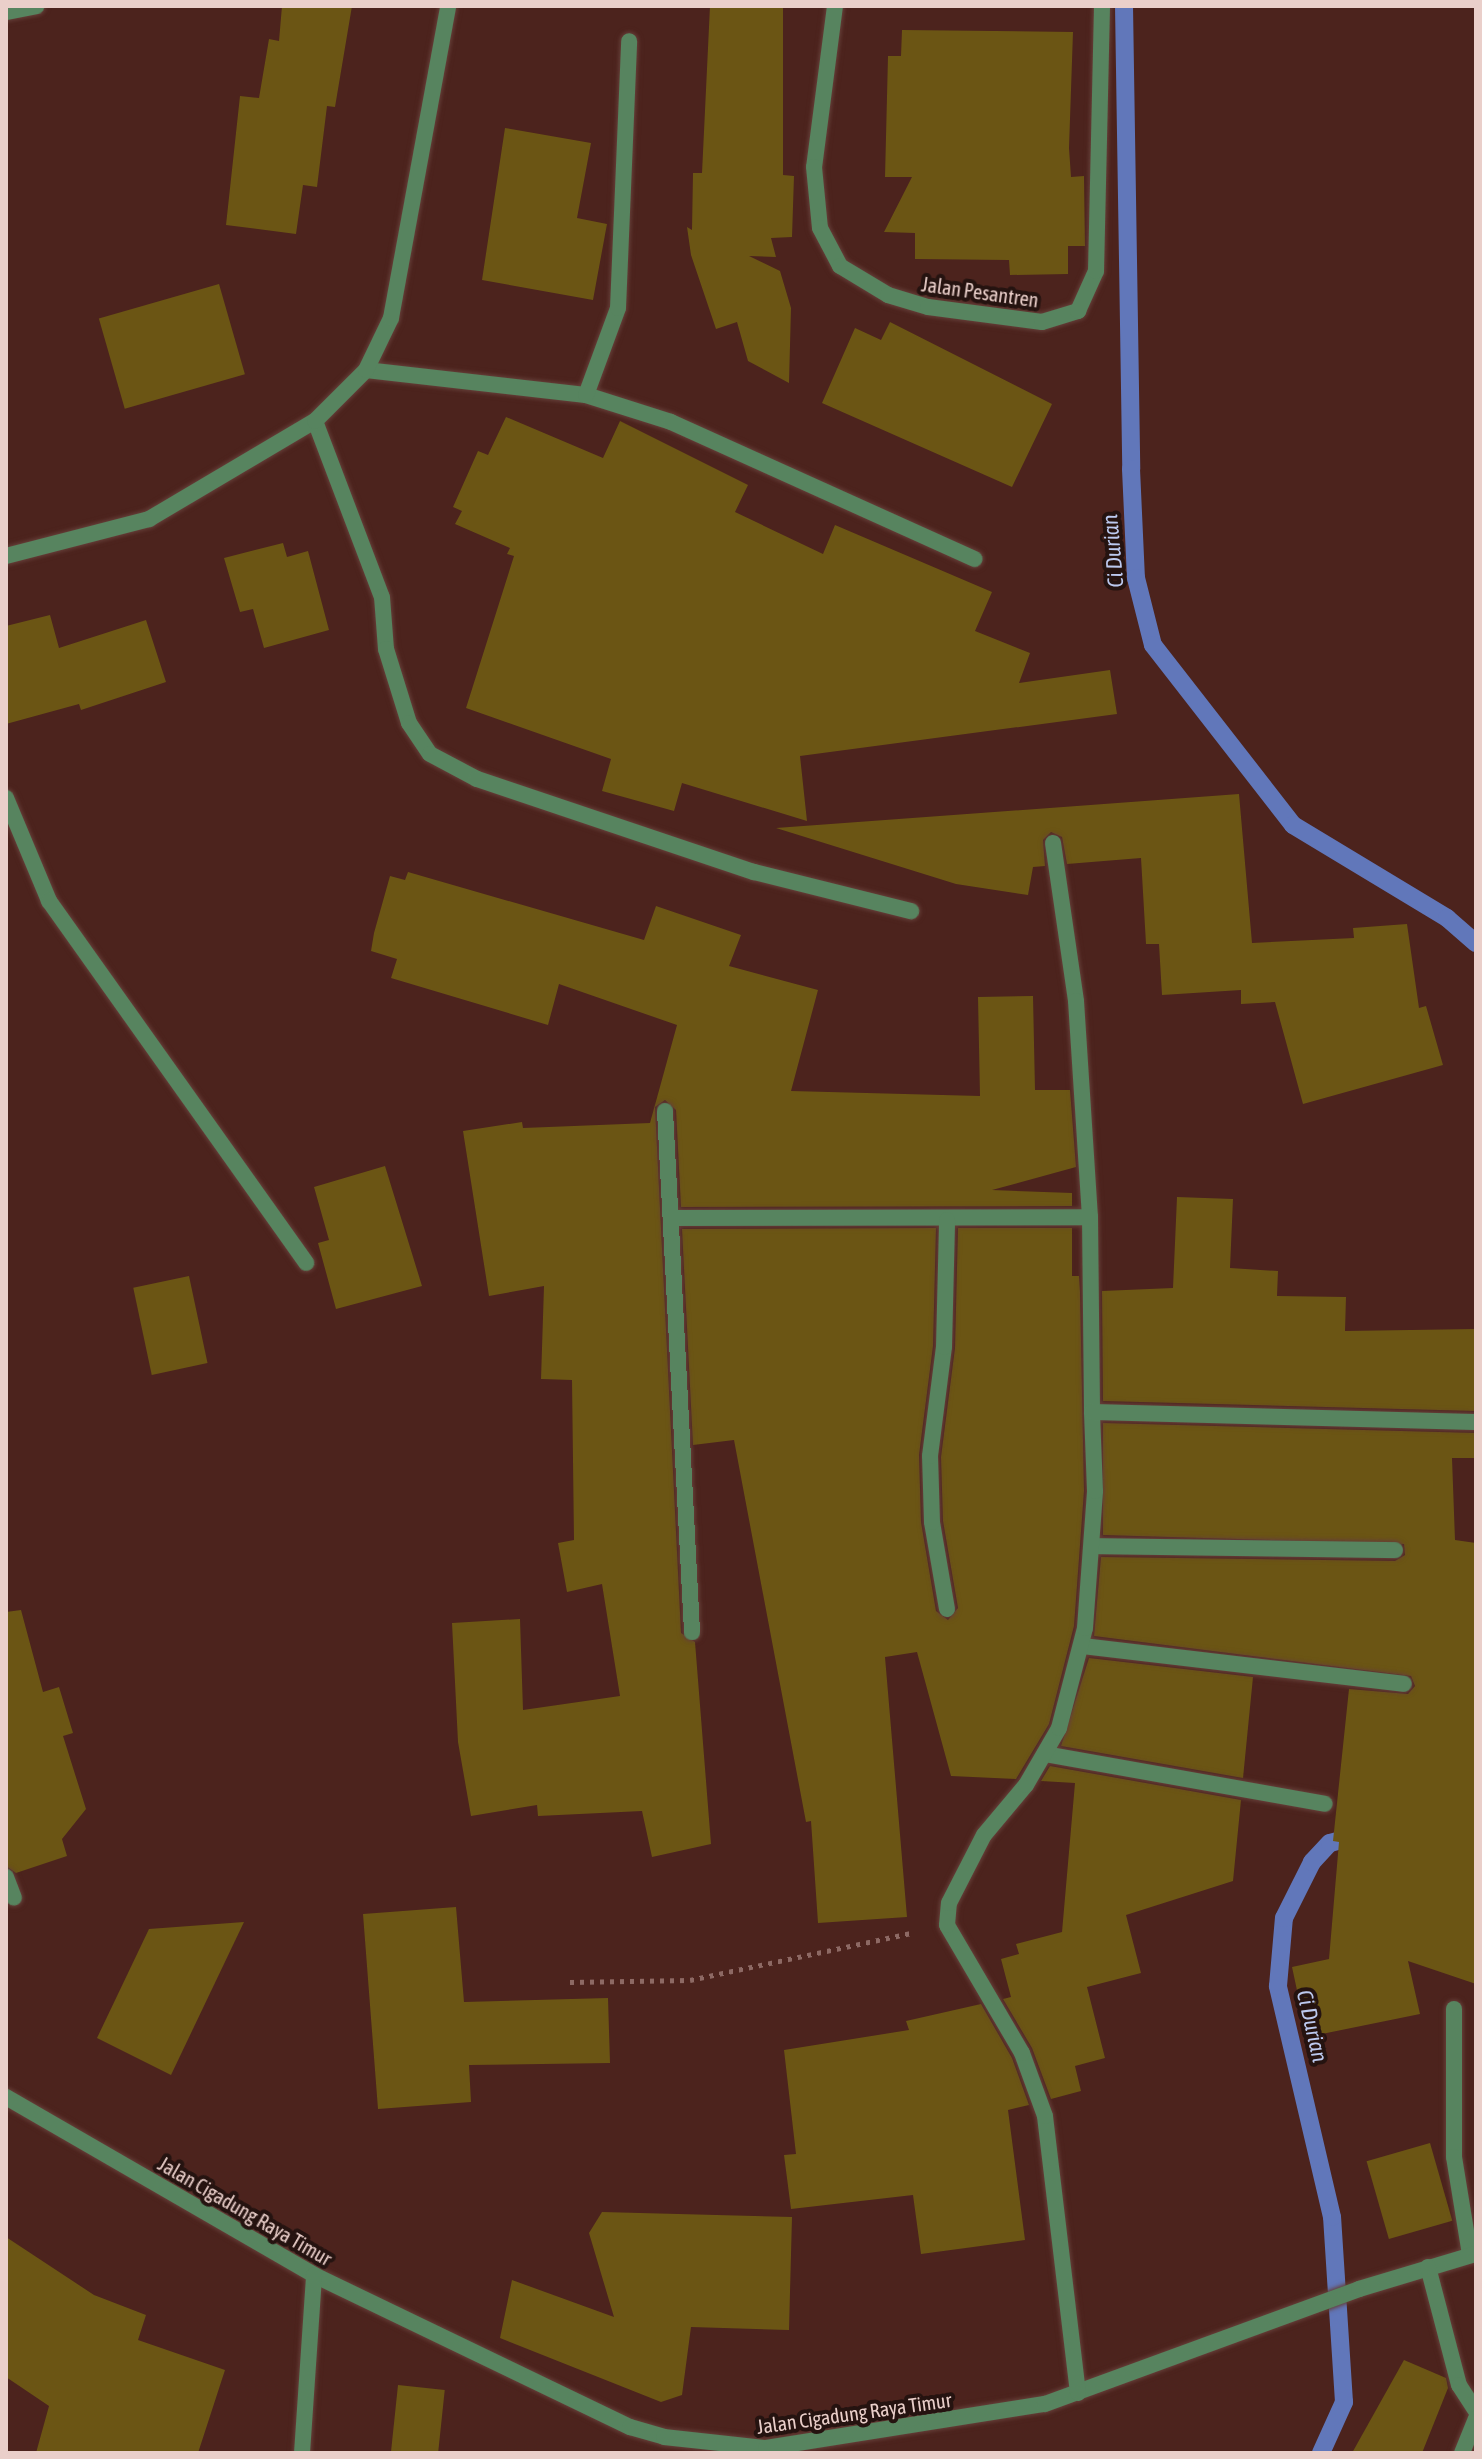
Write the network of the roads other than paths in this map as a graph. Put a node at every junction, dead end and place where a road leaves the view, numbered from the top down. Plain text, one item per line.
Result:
1 (36, 6) edge
2 (448, 6) edge
3 (835, 6) edge
4 (1102, 6) edge
5 (6, 12) edge
6 (629, 41) dead end
7 (366, 370) junction
8 (586, 395) junction
9 (315, 421) junction
10 (6, 556) edge
11 (974, 559) dead end
12 (6, 798) edge
13 (1053, 843) dead end
14 (911, 911) dead end
15 (665, 1111) dead end
16 (1090, 1217) junction
17 (671, 1218) junction
18 (947, 1220) junction
19 (306, 1263) dead end
20 (1092, 1412) junction
21 (1476, 1422) edge
22 (1093, 1546) junction
23 (1395, 1550) dead end
24 (947, 1609) dead end
25 (692, 1632) dead end
26 (1082, 1646) junction
27 (1404, 1684) dead end
28 (1045, 1754) junction
29 (1325, 1804) dead end
30 (6, 1877) edge
31 (14, 1898) dead end
32 (1454, 2009) dead end
33 (6, 2097) edge
34 (1473, 2254) edge
35 (1428, 2267) junction
36 (314, 2275) junction
37 (1078, 2393) junction
38 (1476, 2411) edge
39 (1476, 2419) edge
40 (302, 2453) edge
41 (1462, 2453) edge

1 - 5 street
2 - 7 street
3 - 4 street, Jalan Pesantren
6 - 8 street
7 - 8 street
7 - 9 street
8 - 11 street
9 - 10 street
9 - 14 street
12 - 19 street
13 - 16 street
15 - 17 street
16 - 18 street
16 - 20 street
17 - 18 street
17 - 25 street
18 - 24 street
20 - 21 street
20 - 22 street
22 - 23 street
22 - 26 street
26 - 27 street
26 - 28 street
28 - 29 street
28 - 37 street
30 - 31 street
32 - 34 street
33 - 36 street, Jalan Cigadung Raya Timur
34 - 35 street, Jalan Cigadung Raya Timur
35 - 37 street, Jalan Cigadung Raya Timur
35 - 38 street
36 - 37 street, Jalan Cigadung Raya Timur
36 - 40 street
39 - 41 street

